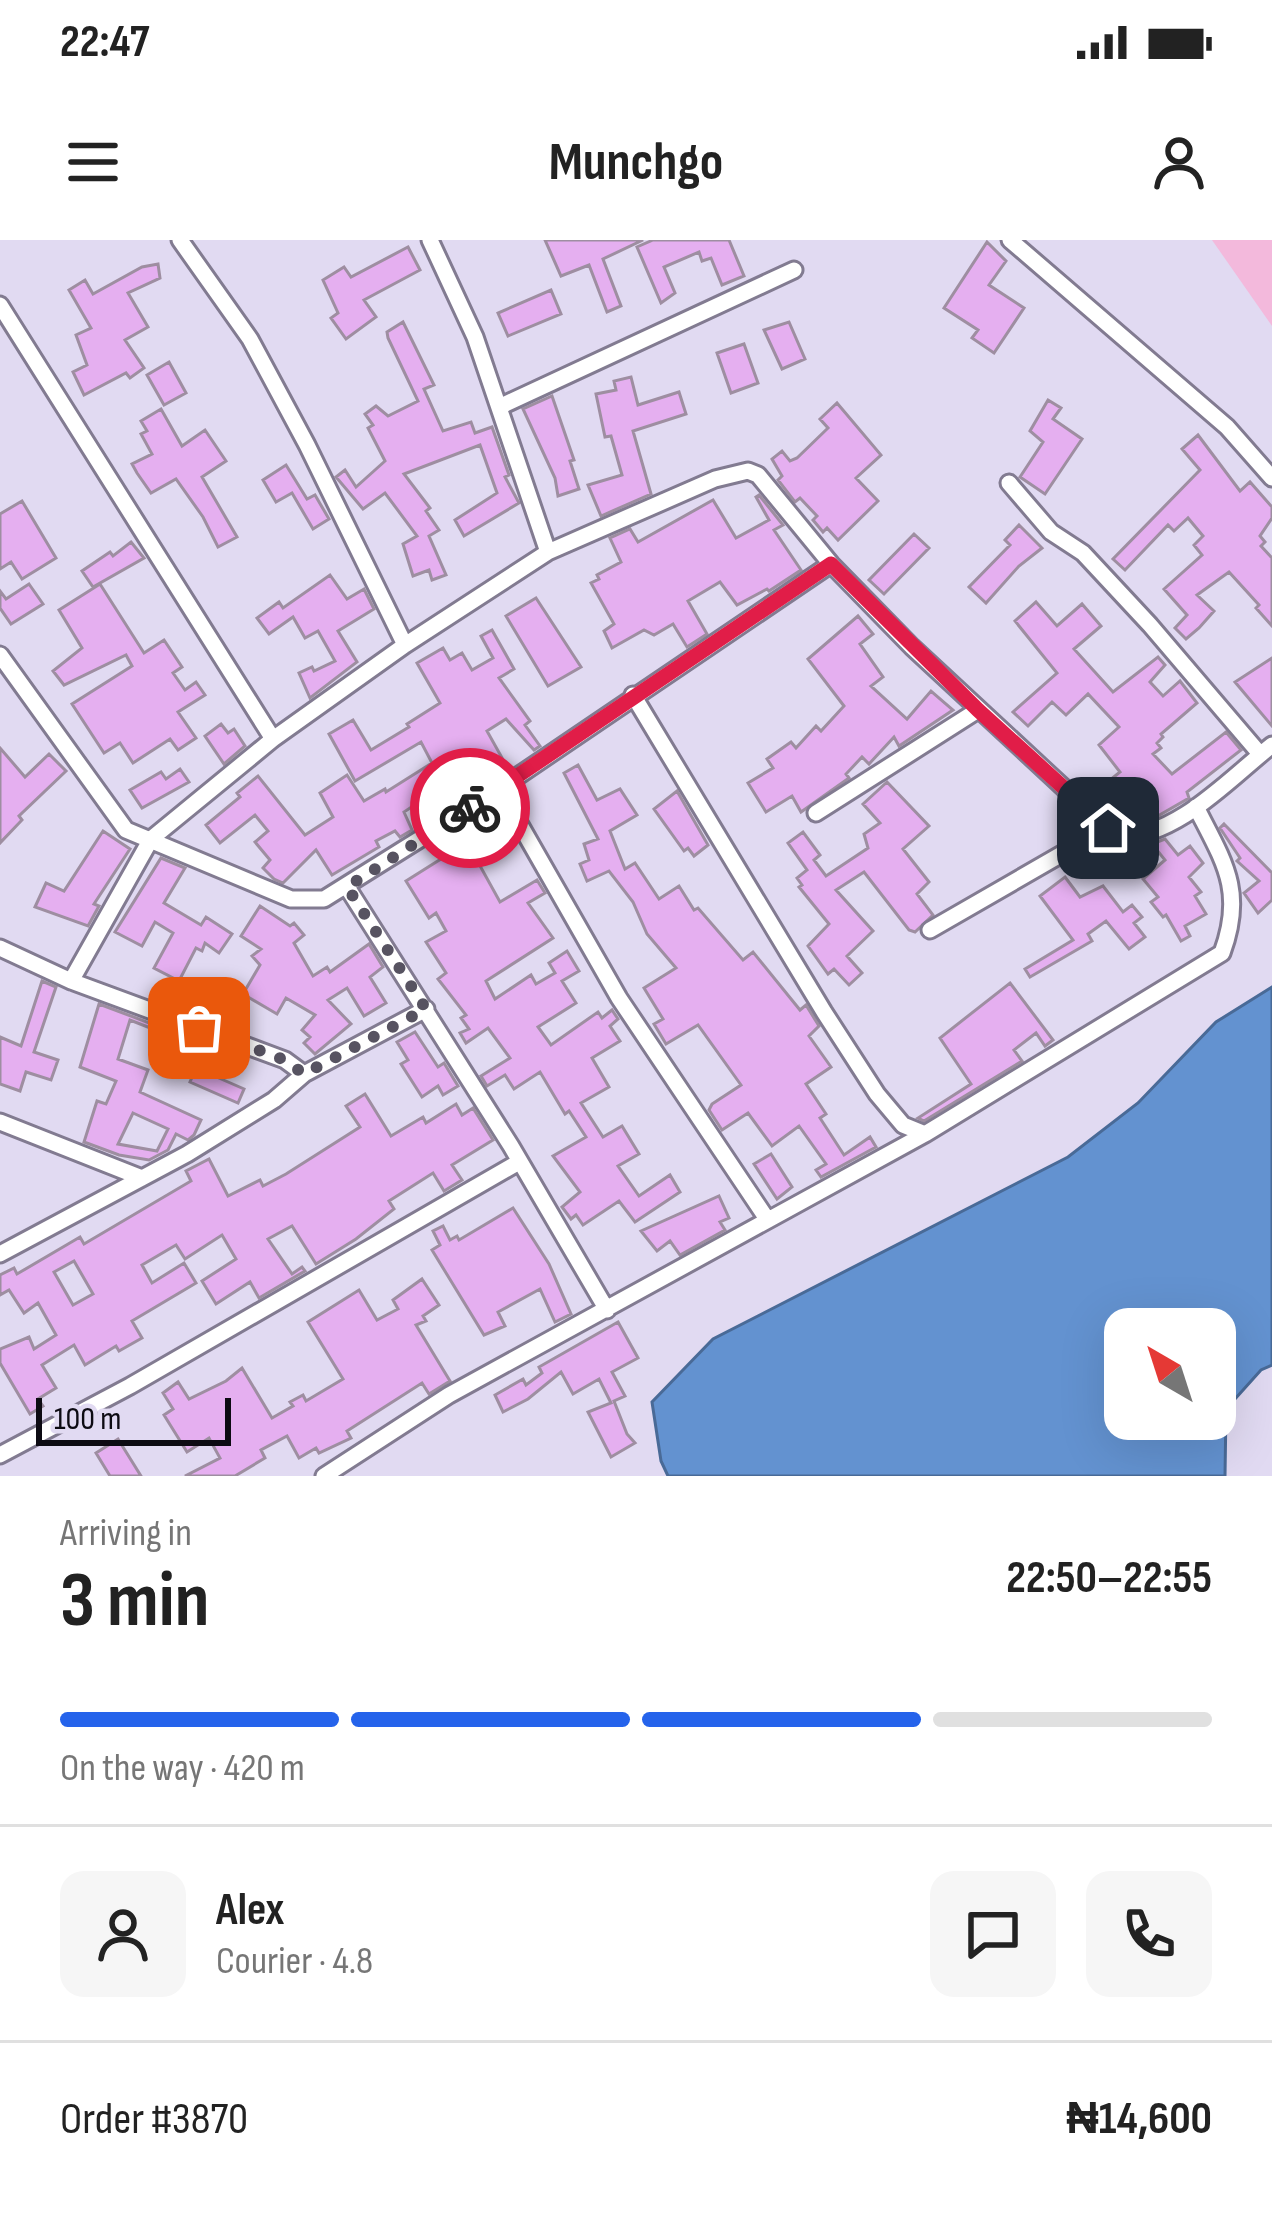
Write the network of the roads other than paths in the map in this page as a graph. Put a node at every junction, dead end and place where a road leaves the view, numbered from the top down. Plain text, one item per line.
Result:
1 (180, 240) edge
2 (430, 240) edge
3 (1010, 240) edge
4 (794, 270) dead end
5 (0, 305) edge
6 (499, 407) junction
7 (1272, 478) edge
8 (1009, 483) dead end
9 (548, 552) junction
10 (831, 564) junction
11 (405, 645) junction
12 (0, 656) edge
13 (15, 677) junction
14 (0, 688) edge
15 (633, 694) junction
16 (978, 710) junction
17 (273, 739) junction
18 (1266, 750) edge
19 (499, 788) junction
20 (1196, 807) junction
21 (816, 813) dead end
22 (1108, 828) junction
23 (151, 839) junction
24 (347, 887) junction
25 (930, 930) dead end
26 (0, 949) edge
27 (70, 981) junction
28 (426, 1009) junction
29 (304, 1074) junction
30 (0, 1122) edge
31 (925, 1134) junction
32 (519, 1162) junction
33 (142, 1178) junction
34 (767, 1219) junction
35 (0, 1254) edge
36 (607, 1310) junction
37 (0, 1455) edge
38 (324, 1476) edge

1 - 11 street
2 - 6 street
3 - 7 street
4 - 6 street
5 - 17 street
6 - 9 street
8 - 18 street
9 - 10 street
9 - 11 street
10 - 15 street
10 - 16 street
11 - 17 street
12 - 13 street
13 - 14 street
13 - 23 street
15 - 19 street
15 - 31 street
16 - 21 street
16 - 22 street
17 - 23 street
18 - 20 street
19 - 24 street
19 - 34 street
20 - 22 street
20 - 31 street
22 - 25 street
23 - 24 street
23 - 27 street
24 - 28 street
26 - 27 street
27 - 29 street
28 - 29 street
28 - 32 street
29 - 33 street
30 - 33 street
31 - 34 street
32 - 36 street
32 - 37 street
33 - 35 street
34 - 36 street
36 - 38 street

